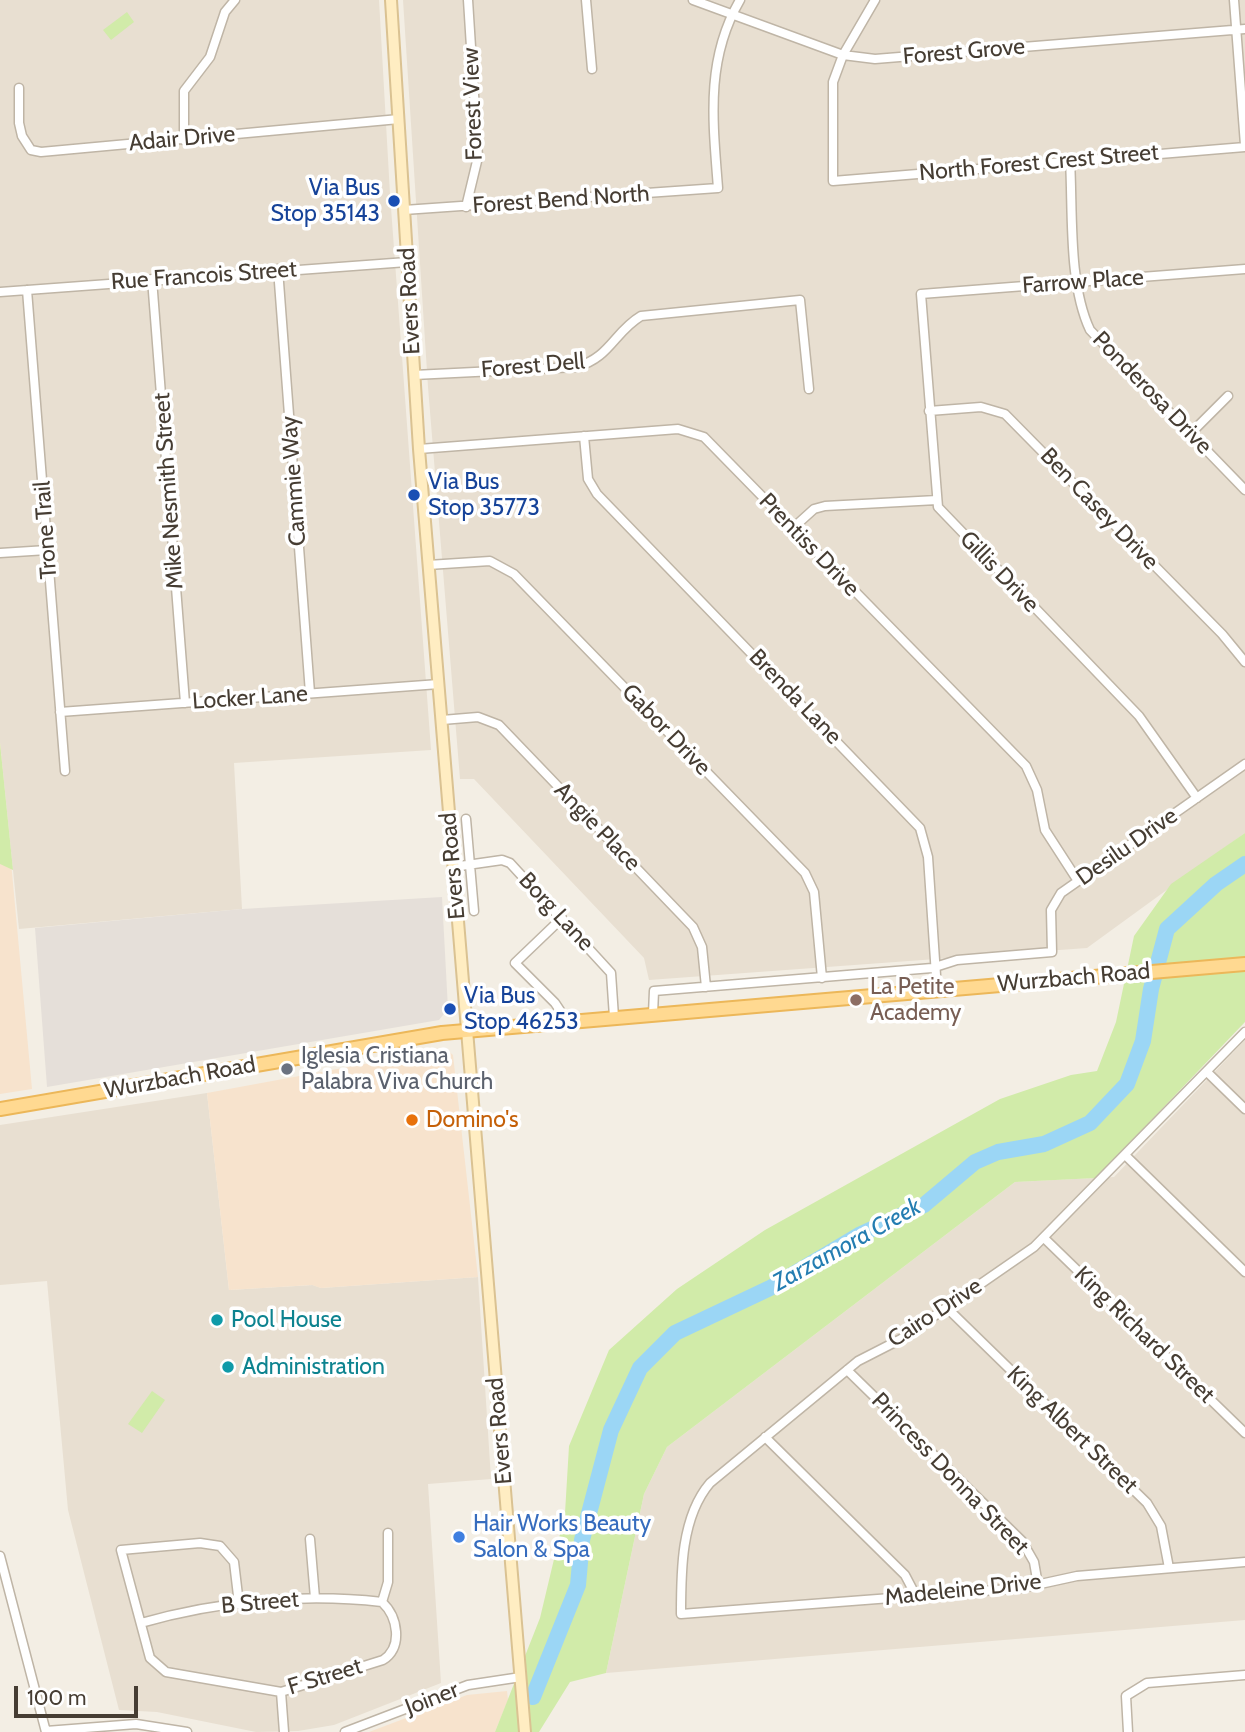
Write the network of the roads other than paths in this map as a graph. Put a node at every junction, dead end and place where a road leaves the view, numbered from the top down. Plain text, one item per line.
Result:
1 (235, 0) edge
2 (391, 0) edge
3 (468, 0) edge
4 (586, 0) edge
5 (692, 0) edge
6 (740, 0) edge
7 (875, 0) edge
8 (1234, 0) edge
9 (733, 13) junction
10 (1241, 30) edge
11 (843, 55) junction
12 (592, 69) dead end
13 (19, 88) dead end
14 (399, 119) junction
15 (184, 140) junction
16 (1245, 146) edge
17 (1070, 160) junction
18 (466, 206) junction
19 (404, 210) junction
20 (407, 262) junction
21 (278, 269) junction
22 (1245, 270) edge
23 (152, 279) junction
24 (1077, 283) junction
25 (27, 290) junction
26 (0, 292) edge
27 (414, 375) junction
28 (809, 389) dead end
29 (1228, 396) dead end
30 (929, 411) junction
31 (1190, 434) junction
32 (584, 436) junction
33 (419, 449) junction
34 (1245, 490) edge
35 (937, 500) junction
36 (793, 528) junction
37 (47, 550) junction
38 (0, 553) edge
39 (428, 565) junction
40 (1245, 662) edge
41 (439, 684) junction
42 (310, 693) junction
43 (185, 703) junction
44 (60, 712) junction
45 (442, 720) junction
46 (1245, 764) edge
47 (65, 771) dead end
48 (1197, 798) junction
49 (466, 819) dead end
50 (470, 865) junction
51 (453, 867) junction
52 (1078, 881) junction
53 (474, 911) dead end
54 (562, 918) junction
55 (1052, 952) joint
56 (1245, 964) edge
57 (935, 968) junction
58 (821, 978) junction
59 (706, 987) junction
60 (937, 990) junction
61 (653, 1014) junction
62 (614, 1017) junction
63 (568, 1021) junction
64 (465, 1031) junction
65 (1245, 1032) edge
66 (1207, 1072) junction
67 (0, 1109) edge
68 (1245, 1109) edge
69 (1125, 1155) junction
70 (1044, 1238) junction
71 (1245, 1272) edge
72 (947, 1308) junction
73 (847, 1370) junction
74 (1245, 1433) edge
75 (765, 1437) junction
76 (388, 1533) dead end
77 (310, 1539) dead end
78 (0, 1556) edge
79 (1245, 1562) edge
80 (1169, 1568) junction
81 (1038, 1586) junction
82 (916, 1596) junction
83 (315, 1598) junction
84 (382, 1602) junction
85 (239, 1604) junction
86 (681, 1614) joint
87 (141, 1623) junction
88 (1245, 1675) edge
89 (521, 1677) junction
90 (281, 1692) junction
91 (46, 1732) edge
92 (187, 1732) edge
93 (284, 1732) edge
94 (345, 1732) edge
95 (525, 1732) edge
96 (1128, 1732) edge

1 - 15 street
2 - 14 main road, Evers Road
3 - 18 street, Forest View
4 - 12 street
5 - 9 street, Forest Grove
6 - 9 street
7 - 11 street
8 - 10 street
9 - 11 street, Forest Grove
9 - 18 street, Forest Bend North
10 - 11 street, Forest Grove
10 - 16 street
11 - 17 street, North Forest Crest Street
13 - 15 street, Adair Drive
14 - 15 street, Adair Drive
14 - 19 main road, Evers Road
16 - 17 street, North Forest Crest Street
17 - 24 street, Ponderosa Drive
18 - 19 street, Forest Bend North
19 - 20 main road, Evers Road
20 - 21 street, Rue Francois Street
20 - 27 main road, Evers Road
21 - 23 street, Rue Francois Street
21 - 42 street, Cammie Way
22 - 24 street, Farrow Place
23 - 25 street, Rue Francois Street
23 - 43 street, Mike Nesmith Street
24 - 30 street, Farrow Place
24 - 31 street, Ponderosa Drive
25 - 26 street, Rue Francois Street
25 - 37 street, Trone Trail
27 - 28 street, Forest Dell
27 - 33 main road, Evers Road
29 - 31 street
30 - 35 street
30 - 40 street, Ben Casey Drive
31 - 34 street, Ponderosa Drive
32 - 33 street, Prentiss Drive
32 - 36 street, Prentiss Drive
32 - 57 street, Brenda Lane
33 - 39 main road, Evers Road
35 - 36 street
35 - 48 street, Gillis Drive
36 - 52 street, Prentiss Drive
37 - 38 street
37 - 44 street, Trone Trail
39 - 41 main road, Evers Road
39 - 58 street, Gabor Drive
41 - 42 street, Locker Lane
41 - 45 main road, Evers Road
42 - 43 street, Locker Lane
43 - 44 street, Locker Lane
44 - 47 street, Trone Trail
45 - 51 main road, Evers Road
45 - 59 street, Angie Place
46 - 48 street, Desilu Drive
48 - 52 street, Desilu Drive
49 - 50 street
50 - 51 street, Borg Lane
50 - 53 street
50 - 54 street, Borg Lane
51 - 64 main road, Evers Road
52 - 55 street, Desilu Drive
54 - 62 street, Borg Lane
54 - 63 street
55 - 57 street, Wurzbach Road
56 - 60 main road, Wurzbach Road
57 - 58 street, Wurzbach Road
57 - 60 street, Brenda Lane
58 - 59 street, Wurzbach Road
59 - 61 street, Wurzbach Road
60 - 61 main road, Wurzbach Road
61 - 62 main road, Wurzbach Road
62 - 63 main road, Wurzbach Road
63 - 64 main road, Wurzbach Road
64 - 67 main road, Wurzbach Road
64 - 89 main road, Evers Road
65 - 66 street, Cairo Drive
66 - 68 street
66 - 69 street, Cairo Drive
69 - 70 street, Cairo Drive
69 - 71 street
70 - 72 street, Cairo Drive
70 - 74 street, King Richard Street
72 - 73 street, Cairo Drive
72 - 80 street, King Albert Street
73 - 75 street, Cairo Drive
73 - 81 street, Princess Donna Street
75 - 82 street
75 - 86 street, Cairo Drive
76 - 84 street
77 - 83 street
78 - 91 street
79 - 80 street, Madeleine Drive
80 - 81 street, Madeleine Drive
81 - 82 street, Madeleine Drive
82 - 86 street, Madeleine Drive
83 - 84 street, B Street
83 - 85 street, B Street
84 - 90 street, F Street
85 - 87 street, B Street
85 - 87 street, F Street
87 - 90 street, F Street
88 - 96 street
89 - 94 street, Joiner
89 - 95 main road, Evers Road
90 - 93 street
91 - 92 street

